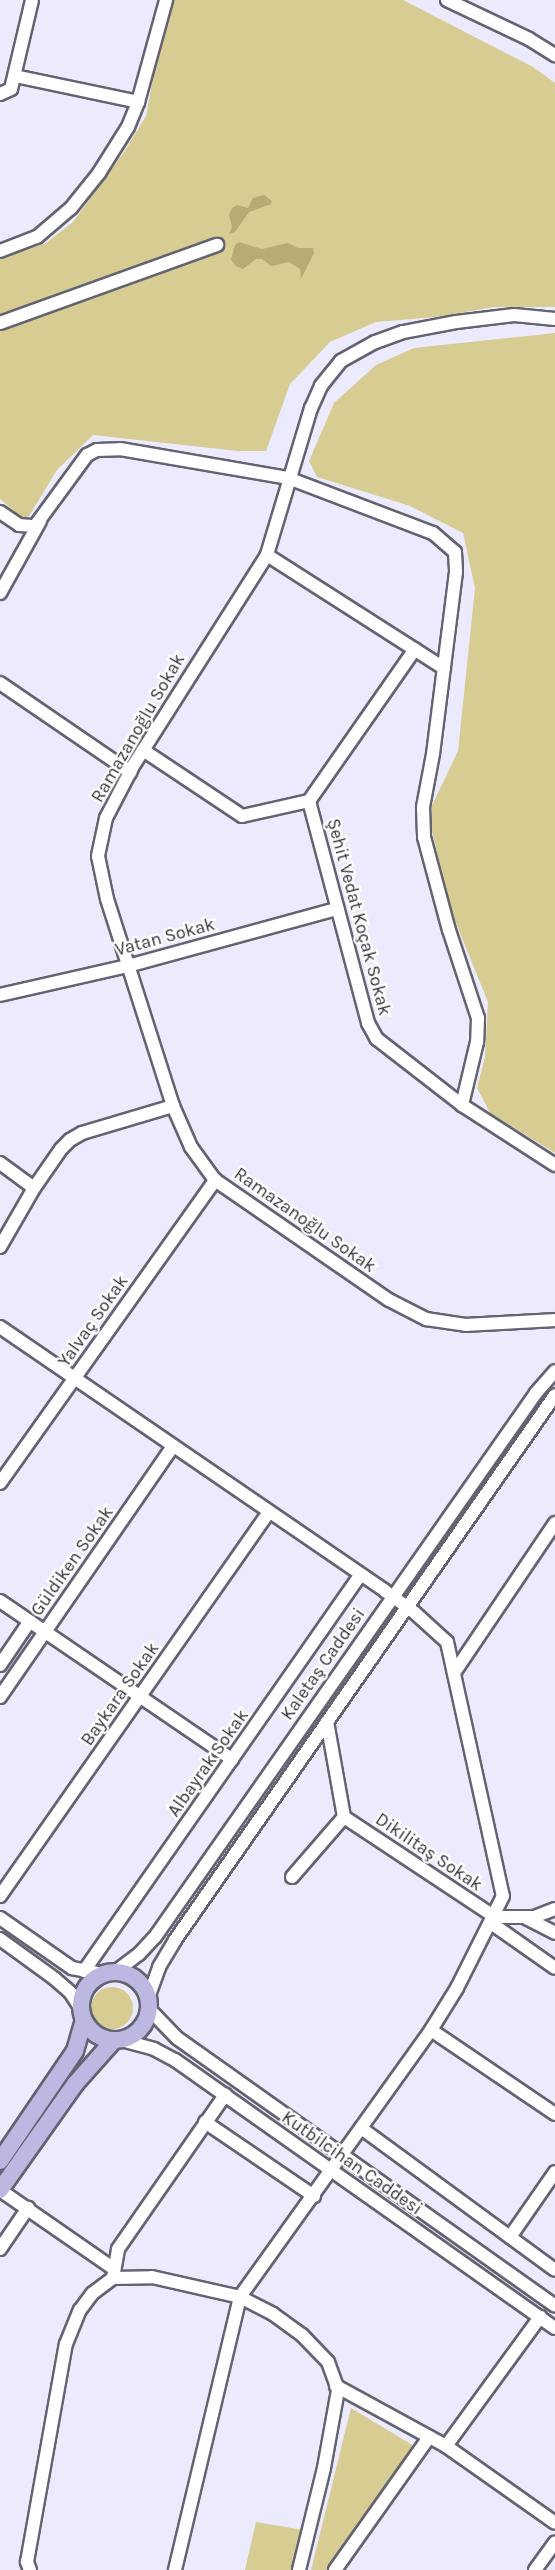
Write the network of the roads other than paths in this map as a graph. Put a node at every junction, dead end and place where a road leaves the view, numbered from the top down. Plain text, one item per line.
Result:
1 (32, 0) edge
2 (166, 0) edge
3 (447, 0) edge
4 (555, 55) edge
5 (15, 75) junction
6 (0, 94) edge
7 (138, 102) junction
8 (217, 245) dead end
9 (0, 251) edge
10 (555, 319) edge
11 (0, 323) edge
12 (288, 478) junction
13 (46, 511) junction
14 (0, 512) edge
15 (267, 555) junction
16 (0, 593) edge
17 (415, 649) junction
18 (444, 668) junction
19 (0, 683) edge
20 (143, 750) junction
21 (130, 772) junction
22 (309, 801) junction
23 (337, 909) junction
24 (128, 966) junction
25 (0, 995) edge
26 (462, 1105) junction
27 (173, 1106) junction
28 (0, 1162) edge
29 (555, 1165) edge
30 (215, 1180) junction
31 (34, 1188) junction
32 (2, 1240) edge
33 (555, 1320) edge
34 (0, 1326) edge
35 (555, 1371) edge
36 (75, 1377) junction
37 (555, 1395) edge
38 (173, 1446) junction
39 (0, 1483) edge
40 (269, 1512) junction
41 (555, 1523) edge
42 (360, 1575) junction
43 (393, 1597) junction
44 (0, 1600) edge
45 (406, 1606) junction
46 (30, 1621) junction
47 (45, 1631) junction
48 (0, 1665) edge
49 (454, 1673) junction
50 (140, 1696) junction
51 (0, 1697) edge
52 (327, 1722) junction
53 (232, 1759) junction
54 (344, 1816) junction
55 (292, 1877) dead end
56 (0, 1896) edge
57 (555, 1909) edge
58 (524, 1917) junction
59 (0, 1918) edge
60 (493, 1920) junction
61 (555, 1933) edge
62 (0, 1939) edge
63 (555, 1968) edge
64 (84, 1971) junction
65 (109, 1973) junction
66 (149, 2003) junction
67 (82, 2015) junction
68 (431, 2030) junction
69 (118, 2040) junction
70 (225, 2095) junction
71 (555, 2114) edge
72 (205, 2122) junction
73 (361, 2128) junction
74 (341, 2156) junction
75 (0, 2161) edge
76 (331, 2170) junction
77 (555, 2172) edge
78 (0, 2190) edge
79 (314, 2196) junction
80 (28, 2208) junction
81 (510, 2237) junction
82 (0, 2248) edge
83 (555, 2270) edge
84 (114, 2274) junction
85 (240, 2297) junction
86 (555, 2306) edge
87 (540, 2317) junction
88 (555, 2328) edge
89 (336, 2386) junction
90 (429, 2437) junction
91 (446, 2446) junction
92 (555, 2523) edge
93 (555, 2542) edge
94 (30, 2570) edge
95 (175, 2570) edge
96 (299, 2570) edge
97 (335, 2570) edge
98 (536, 2570) edge

1 - 5 street
2 - 7 street
3 - 4 street
5 - 6 street
5 - 7 street
7 - 9 street
8 - 11 street
10 - 12 street, Ramazanoğlu Sokak
12 - 13 street
12 - 15 street, Ramazanoğlu Sokak
12 - 18 street
13 - 14 street
13 - 16 street
15 - 17 street
15 - 20 street, Ramazanoğlu Sokak
17 - 18 street
17 - 22 street
18 - 26 street
19 - 21 street
20 - 21 street, Ramazanoğlu Sokak
20 - 22 street
21 - 24 street, Ramazanoğlu Sokak
22 - 23 street, Şehit Vedat Koçak Sokak
23 - 24 street, Vatan Sokak
23 - 26 street, Şehit Vedat Koçak Sokak
24 - 25 street, Vatan Sokak
24 - 27 street, Ramazanoğlu Sokak
26 - 29 street, Şehit Vedat Koçak Sokak
27 - 30 street, Ramazanoğlu Sokak
27 - 31 street
28 - 31 street
30 - 33 street, Ramazanoğlu Sokak
30 - 36 street, Yalvaç Sokak
31 - 32 street
34 - 36 street
35 - 43 street, Kaletaş Caddesi
36 - 38 street
36 - 39 street, Yalvaç Sokak
37 - 45 street, Kaletaş Caddesi
38 - 40 street
38 - 47 street, Güldiken Sokak
40 - 42 street
40 - 50 street, Baykara Sokak
41 - 49 street
42 - 43 street
42 - 53 street, Albayrak Sokak
43 - 45 street
43 - 65 street, Kaletaş Caddesi
44 - 46 street
45 - 49 street
45 - 52 street, Kaletaş Caddesi
46 - 47 street
46 - 48 street
47 - 50 street
47 - 51 street, Güldiken Sokak
49 - 60 street
50 - 53 street
50 - 56 street, Baykara Sokak
52 - 54 street
52 - 66 street, Kaletaş Caddesi
53 - 64 street, Albayrak Sokak
54 - 55 street
54 - 60 street, Dikilitaş Sokak
57 - 58 street
58 - 60 street
58 - 61 street
59 - 64 street
60 - 63 street, Dikilitaş Sokak
60 - 68 street
62 - 67 street
64 - 65 street
65 - 66 main road
65 - 67 main road
66 - 69 main road
66 - 74 street, Kutbilcihan Caddesi
67 - 69 main road
67 - 75 main road
68 - 71 street
68 - 73 street
69 - 70 street, Kutbilcihan Caddesi
69 - 78 main road
70 - 72 street
70 - 76 street, Kutbilcihan Caddesi
72 - 79 street
72 - 84 street
73 - 74 street
73 - 81 street
74 - 76 street
74 - 86 street, Kutbilcihan Caddesi
76 - 79 street
76 - 87 street, Kutbilcihan Caddesi
77 - 81 street
78 - 80 street
79 - 85 street
80 - 82 street
80 - 84 street
81 - 83 street
84 - 85 street
84 - 94 street
85 - 89 street
85 - 95 street
87 - 88 street, Kutbilcihan Caddesi
87 - 91 street
89 - 90 street
89 - 96 street
90 - 91 street
90 - 97 street
91 - 92 street
93 - 98 street

